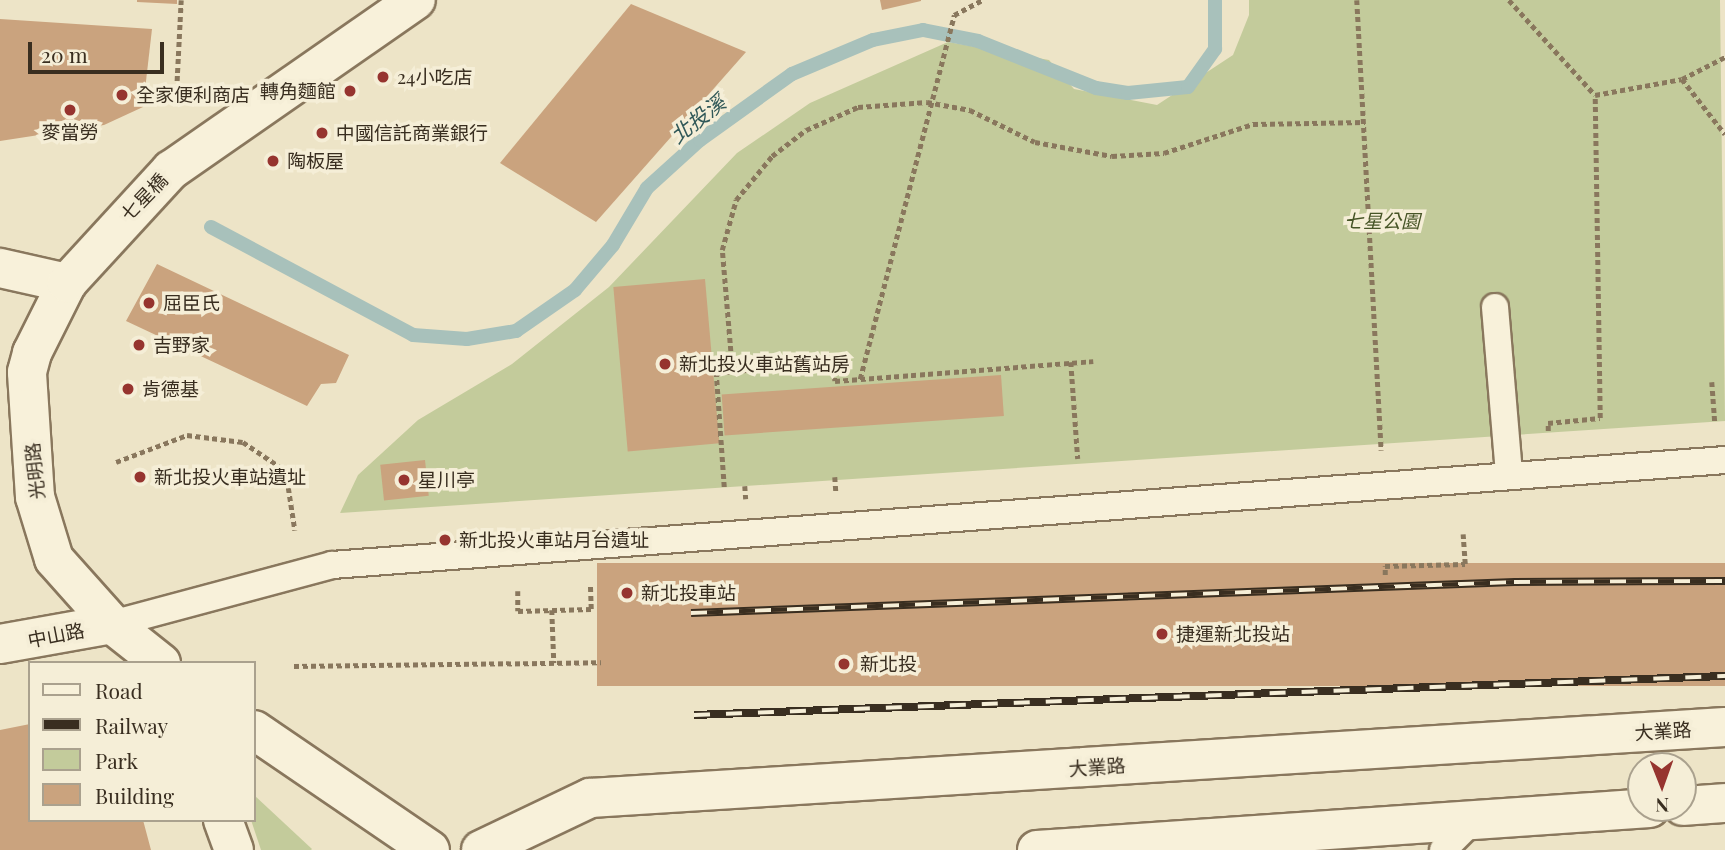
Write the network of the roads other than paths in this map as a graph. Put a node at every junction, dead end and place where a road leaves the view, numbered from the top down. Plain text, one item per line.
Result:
1 (416, 0) edge
2 (118, 225) joint
3 (0, 268) edge
4 (67, 283) junction
5 (1495, 307) dead end
6 (1725, 460) edge
7 (1509, 474) junction
8 (112, 624) junction
9 (0, 643) edge
10 (143, 661) edge
11 (158, 661) edge
12 (1725, 727) edge
13 (256, 731) edge
14 (1725, 803) edge
15 (1697, 805) edge
16 (1627, 809) edge
17 (1474, 819) junction
18 (224, 822) edge
19 (234, 850) edge
20 (430, 850) edge
21 (481, 850) edge
22 (1037, 850) edge
23 (1443, 850) edge

1 - 2 main road, 七星橋
2 - 4 main road, 光明路
3 - 4 main road
4 - 8 main road, 光明路
5 - 7 lane
6 - 7 lane
7 - 8 lane
8 - 9 main road, 中山路
8 - 10 main road
8 - 11 main road, 光明路
12 - 21 main road, 大業路
13 - 20 main road
14 - 15 main road
16 - 17 main road
17 - 22 main road
17 - 23 lane
18 - 19 main road

